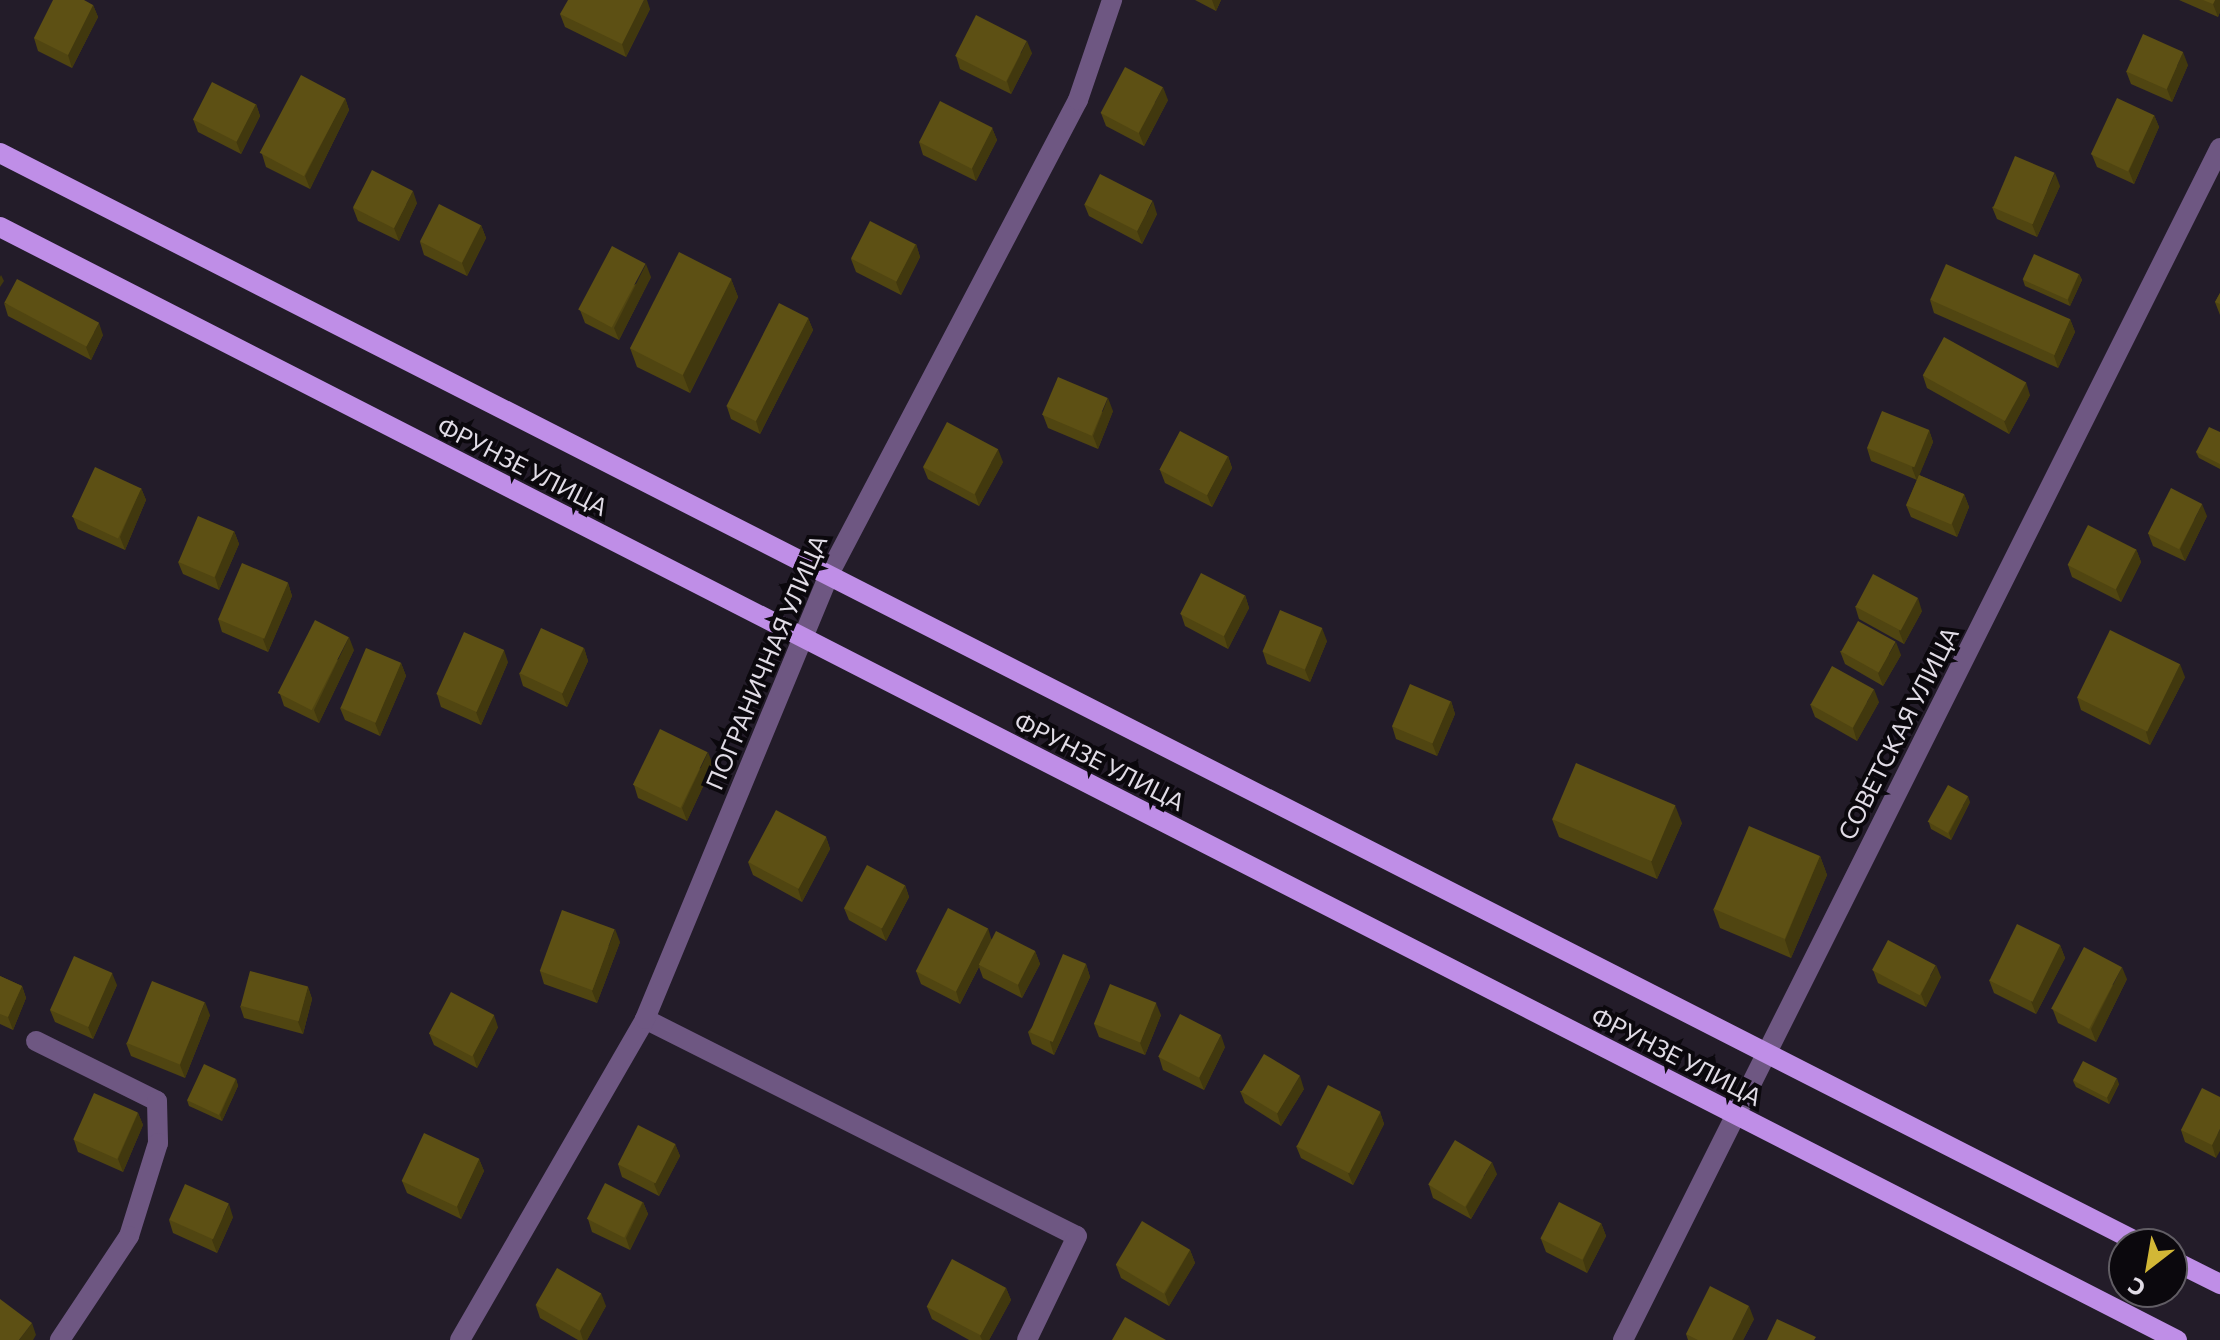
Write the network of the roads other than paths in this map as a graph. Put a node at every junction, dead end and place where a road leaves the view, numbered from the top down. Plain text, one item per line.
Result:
1 (1112, 0) edge
2 (2220, 148) edge
3 (0, 153) edge
4 (0, 227) edge
5 (829, 574) junction
6 (801, 638) junction
7 (645, 1019) junction
8 (36, 1041) dead end
9 (1767, 1052) junction
10 (1736, 1115) junction
11 (2110, 1228) edge
12 (2188, 1268) edge
13 (2220, 1284) edge
14 (60, 1340) edge
15 (460, 1340) edge
16 (1027, 1340) edge
17 (1623, 1340) edge
18 (2177, 1340) edge

1 - 5 street, ПОГРАНИЧНАЯ УЛИЦА
2 - 9 street, СОВЕТСКАЯ УЛИЦА
3 - 5 main road, ФРУНЗЕ УЛИЦА
4 - 6 main road, ФРУНЗЕ УЛИЦА
5 - 6 street, ПОГРАНИЧНАЯ УЛИЦА
5 - 9 main road, ФРУНЗЕ УЛИЦА
6 - 7 street, ПОГРАНИЧНАЯ УЛИЦА
6 - 10 main road, ФРУНЗЕ УЛИЦА
7 - 15 street, ПОГРАНИЧНАЯ УЛИЦА
7 - 16 street
8 - 14 street
9 - 10 street, СОВЕТСКАЯ УЛИЦА
9 - 11 main road, ФРУНЗЕ УЛИЦА
10 - 17 street, СОВЕТСКАЯ УЛИЦА
10 - 18 main road, ФРУНЗЕ УЛИЦА
12 - 13 main road

